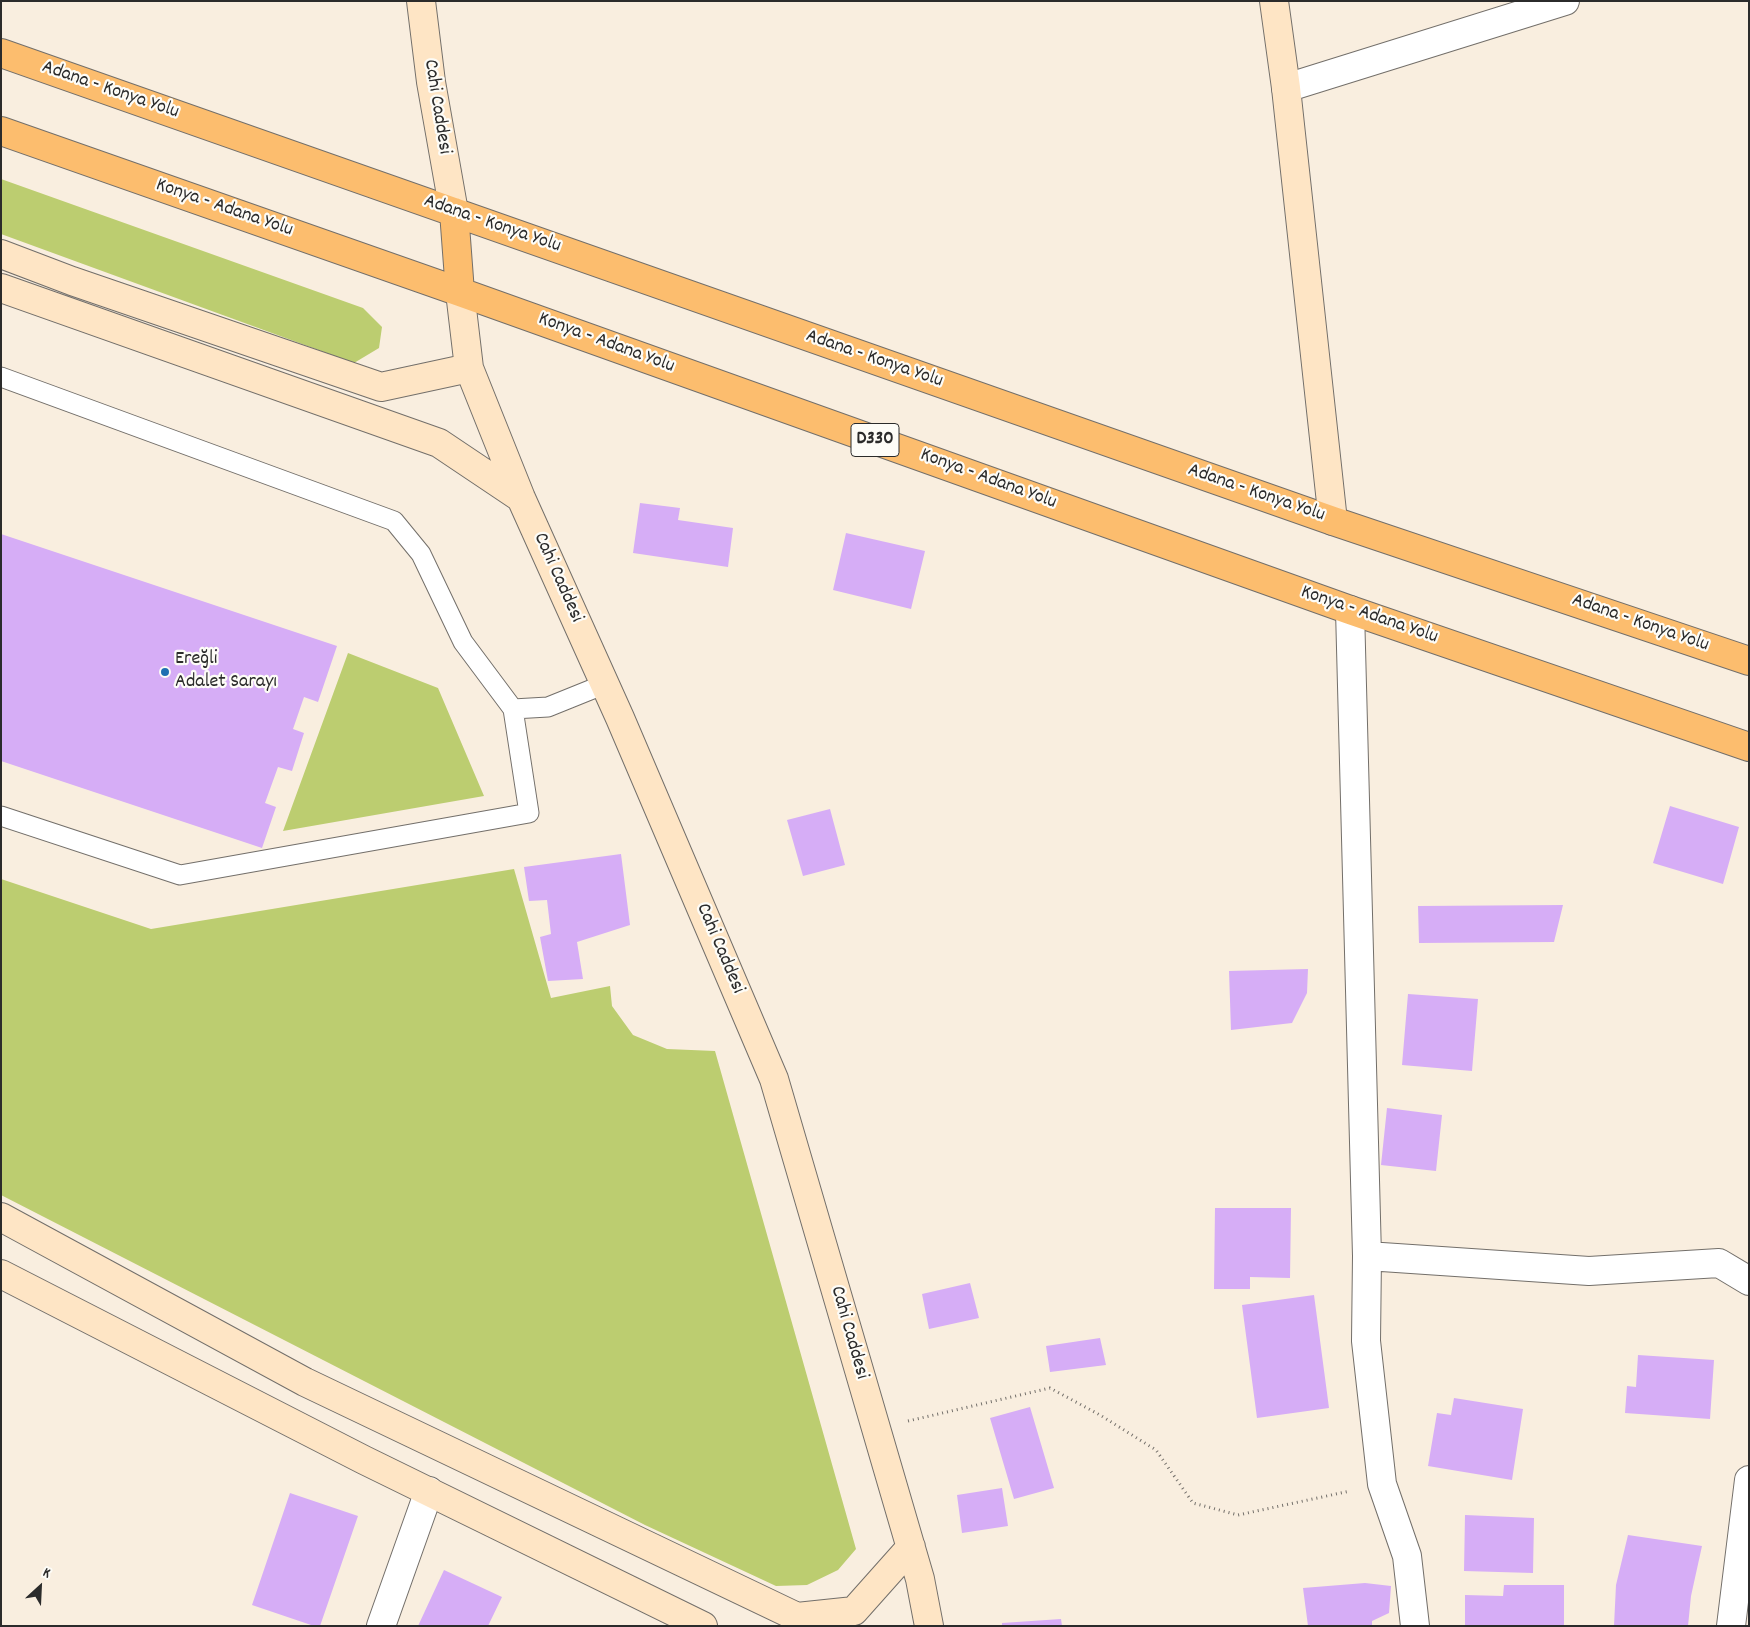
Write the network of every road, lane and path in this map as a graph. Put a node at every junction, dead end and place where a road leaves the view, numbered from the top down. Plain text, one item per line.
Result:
1 (422, 1) edge
2 (1274, 1) edge
3 (1565, 1) edge
4 (1, 53) edge
5 (1286, 88) junction
6 (1, 131) edge
7 (454, 212) junction
8 (1, 254) edge
9 (1, 288) edge
10 (460, 292) junction
11 (469, 368) junction
12 (1, 378) edge
13 (521, 498) junction
14 (1332, 521) junction
15 (1350, 610) junction
16 (1749, 661) edge
17 (605, 684) junction
18 (513, 709) junction
19 (1749, 747) edge
20 (1, 816) edge
21 (1, 1217) edge
22 (1367, 1256) junction
23 (1, 1274) edge
24 (1749, 1281) edge
25 (876, 1428) junction
26 (1749, 1480) edge
27 (1382, 1484) junction
28 (429, 1491) junction
29 (911, 1547) junction
30 (381, 1626) edge
31 (703, 1626) edge
32 (929, 1626) edge
33 (1415, 1626) edge
34 (1730, 1626) edge

1 - 7 main road, Cahi Caddesi
2 - 5 main road
3 - 5 street
4 - 7 highway, Adana - Konya Yolu
5 - 14 main road
6 - 10 highway, Konya - Adana Yolu / D330
7 - 10 highway
7 - 14 highway, Adana - Konya Yolu
8 - 11 main road
9 - 13 main road
10 - 11 main road, Cahi Caddesi
10 - 15 highway, Konya - Adana Yolu / D330
11 - 13 main road, Cahi Caddesi
12 - 18 lane
13 - 17 main road, Cahi Caddesi
14 - 16 highway, Adana - Konya Yolu
15 - 19 highway, Konya - Adana Yolu / D330
15 - 22 street
17 - 18 lane
17 - 25 main road, Cahi Caddesi
18 - 20 lane
21 - 29 main road
22 - 24 street
22 - 27 street
23 - 28 main road
25 - 27 path
25 - 29 main road, Cahi Caddesi
26 - 34 street
27 - 33 street
28 - 30 street
28 - 31 main road
29 - 32 main road, Cahi Caddesi

